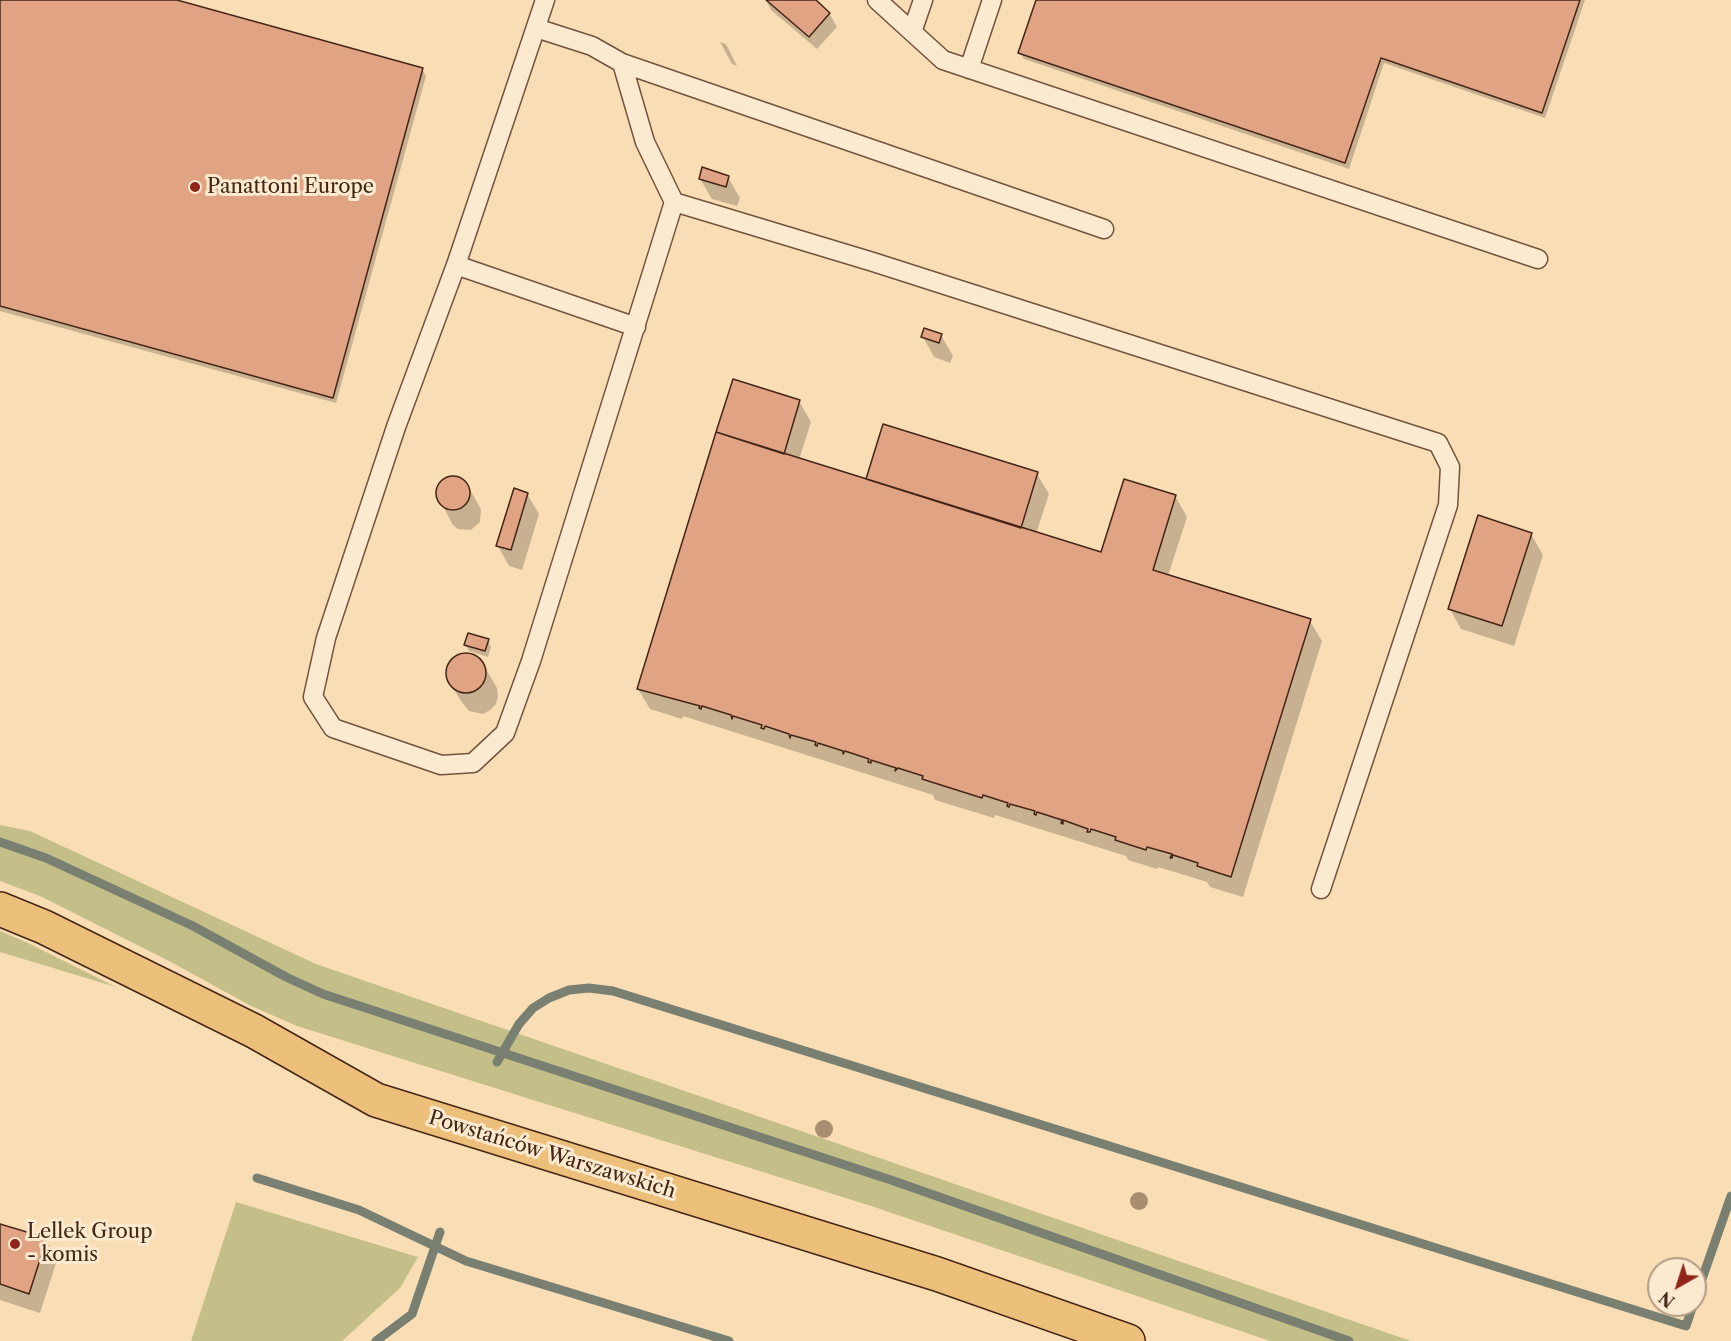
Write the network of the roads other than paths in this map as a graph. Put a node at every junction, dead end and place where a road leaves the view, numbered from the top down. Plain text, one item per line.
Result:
1 (545, 0) edge
2 (877, 0) edge
3 (922, 0) edge
4 (992, 0) edge
5 (536, 28) junction
6 (912, 32) junction
7 (622, 63) junction
8 (969, 69) junction
9 (674, 202) junction
10 (1104, 230) dead end
11 (1538, 260) dead end
12 (456, 265) junction
13 (636, 327) junction
14 (1321, 890) dead end
15 (0, 909) edge
16 (1128, 1341) edge

1 - 5 lane
2 - 6 lane
3 - 6 lane
4 - 8 lane
5 - 7 lane
5 - 12 lane
6 - 8 lane
7 - 9 lane
7 - 10 lane
8 - 11 lane
9 - 13 lane
9 - 14 lane
12 - 13 lane
12 - 13 lane
15 - 16 main road, Powstańców Warszawskich

